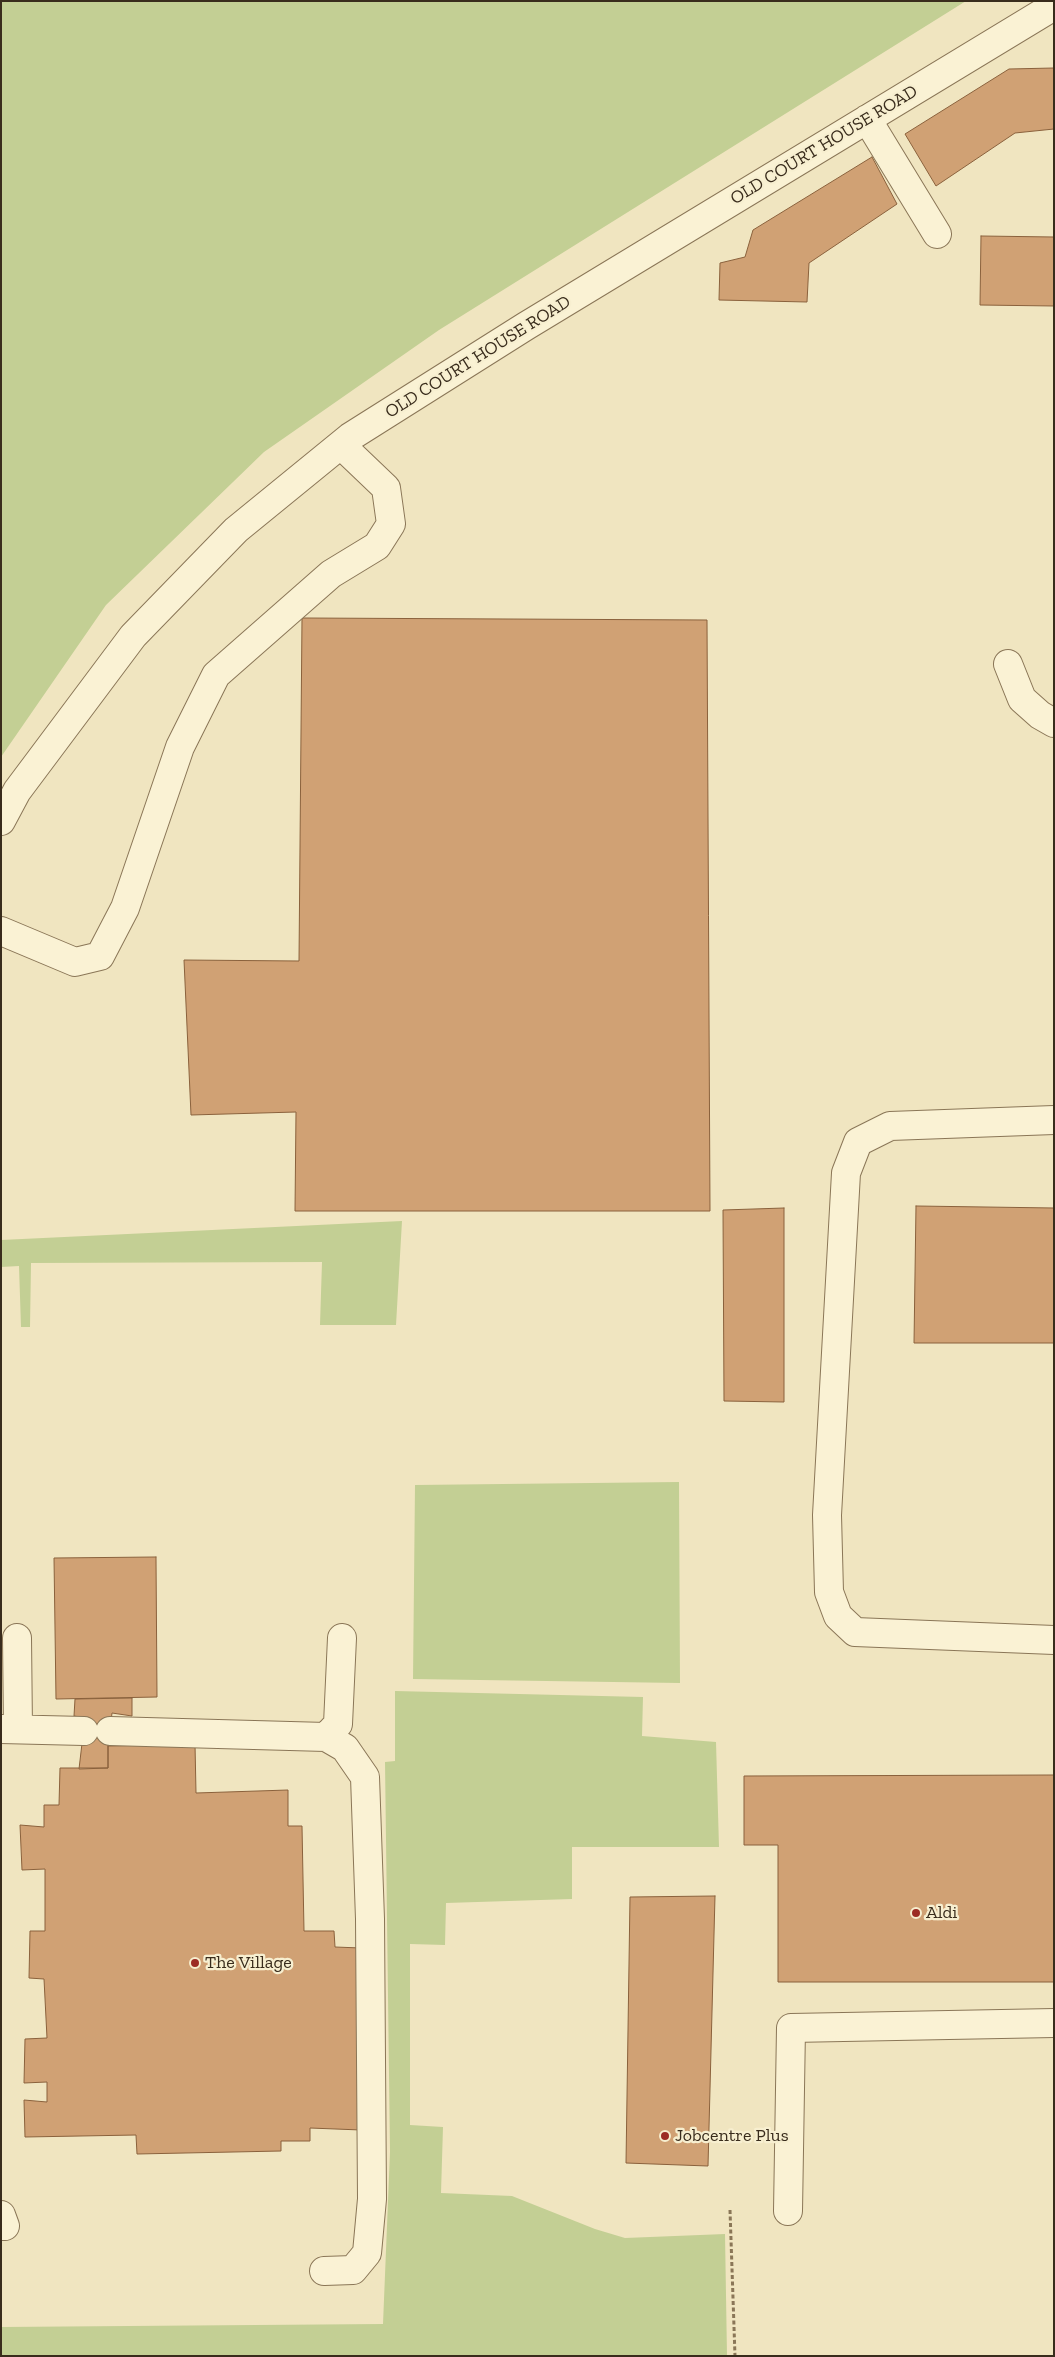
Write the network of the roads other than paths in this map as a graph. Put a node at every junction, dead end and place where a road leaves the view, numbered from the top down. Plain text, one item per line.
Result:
1 (1054, 6) edge
2 (867, 119) junction
3 (937, 234) dead end
4 (341, 445) junction
5 (1008, 664) dead end
6 (1054, 723) edge
7 (1, 821) edge
8 (1, 931) edge
9 (1054, 1120) edge
10 (17, 1638) dead end
11 (342, 1638) dead end
12 (1054, 1640) edge
13 (10, 1729) edge
14 (326, 1737) junction
15 (1054, 2022) edge
16 (788, 2211) dead end
17 (1, 2216) edge
18 (1, 2226) edge
19 (324, 2271) dead end

1 - 2 street, OLD COURT HOUSE ROAD
2 - 3 street
2 - 4 street, OLD COURT HOUSE ROAD
4 - 7 street, OLD COURT HOUSE ROAD
4 - 8 street
5 - 6 street
9 - 12 street
10 - 13 street
11 - 14 street
13 - 14 street
14 - 19 street
15 - 16 street
17 - 18 street

